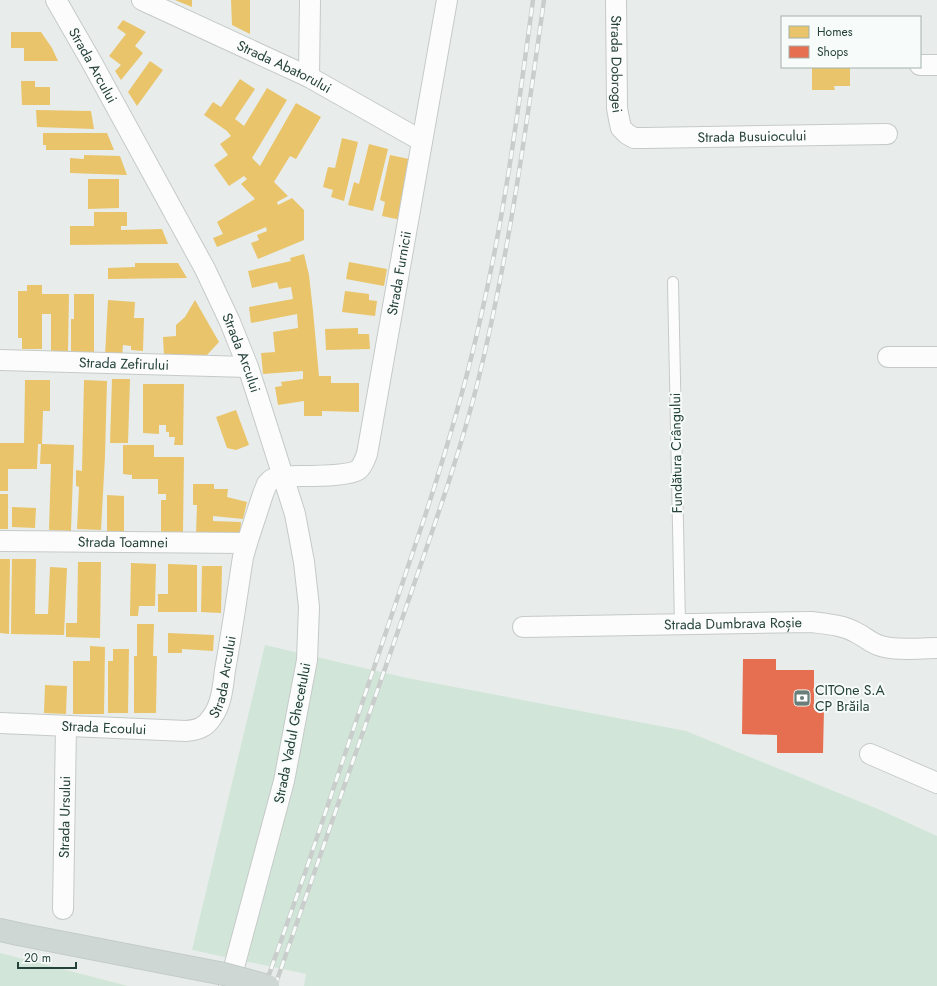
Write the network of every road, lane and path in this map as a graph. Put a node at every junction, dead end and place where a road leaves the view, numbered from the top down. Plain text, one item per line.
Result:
1 (56, 0) edge
2 (142, 0) edge
3 (310, 0) edge
4 (447, 0) edge
5 (616, 0) edge
6 (921, 65) edge
7 (937, 65) edge
8 (309, 76) junction
9 (621, 128) joint
10 (887, 134) dead end
11 (422, 141) junction
12 (673, 282) dead end
13 (888, 357) dead end
14 (937, 357) edge
15 (0, 360) edge
16 (248, 367) junction
17 (283, 476) junction
18 (0, 541) edge
19 (247, 543) junction
20 (680, 624) junction
21 (523, 627) dead end
22 (937, 648) edge
23 (0, 723) edge
24 (207, 724) joint
25 (66, 726) junction
26 (870, 754) dead end
27 (937, 783) edge
28 (63, 908) dead end
29 (9, 932) edge
30 (229, 986) edge
31 (268, 986) edge

1 - 16 street, Strada Arcului
2 - 8 street, Strada Abatorului
3 - 8 street
4 - 11 street, Strada Furnicii
5 - 9 street, Strada Dobrogei
6 - 7 street
8 - 11 street, Strada Abatorului
9 - 10 street, Strada Busuiocului
11 - 17 street, Strada Furnicii
12 - 20 lane, Fundătura Crângului
13 - 14 street
15 - 16 street, Strada Zefirului
16 - 17 street, Strada Arcului
17 - 19 street, Strada Arcului
17 - 30 street, Strada Vadul Ghecetului
18 - 19 street, Strada Toamnei
19 - 24 street, Strada Arcului
20 - 21 street, Strada Dumbrava Roșie
20 - 22 street, Strada Dumbrava Roșie
23 - 25 street, Strada Ecoului
24 - 25 street, Strada Ecoului
25 - 28 street, Strada Ursului
26 - 27 street
29 - 31 main road, bridge

